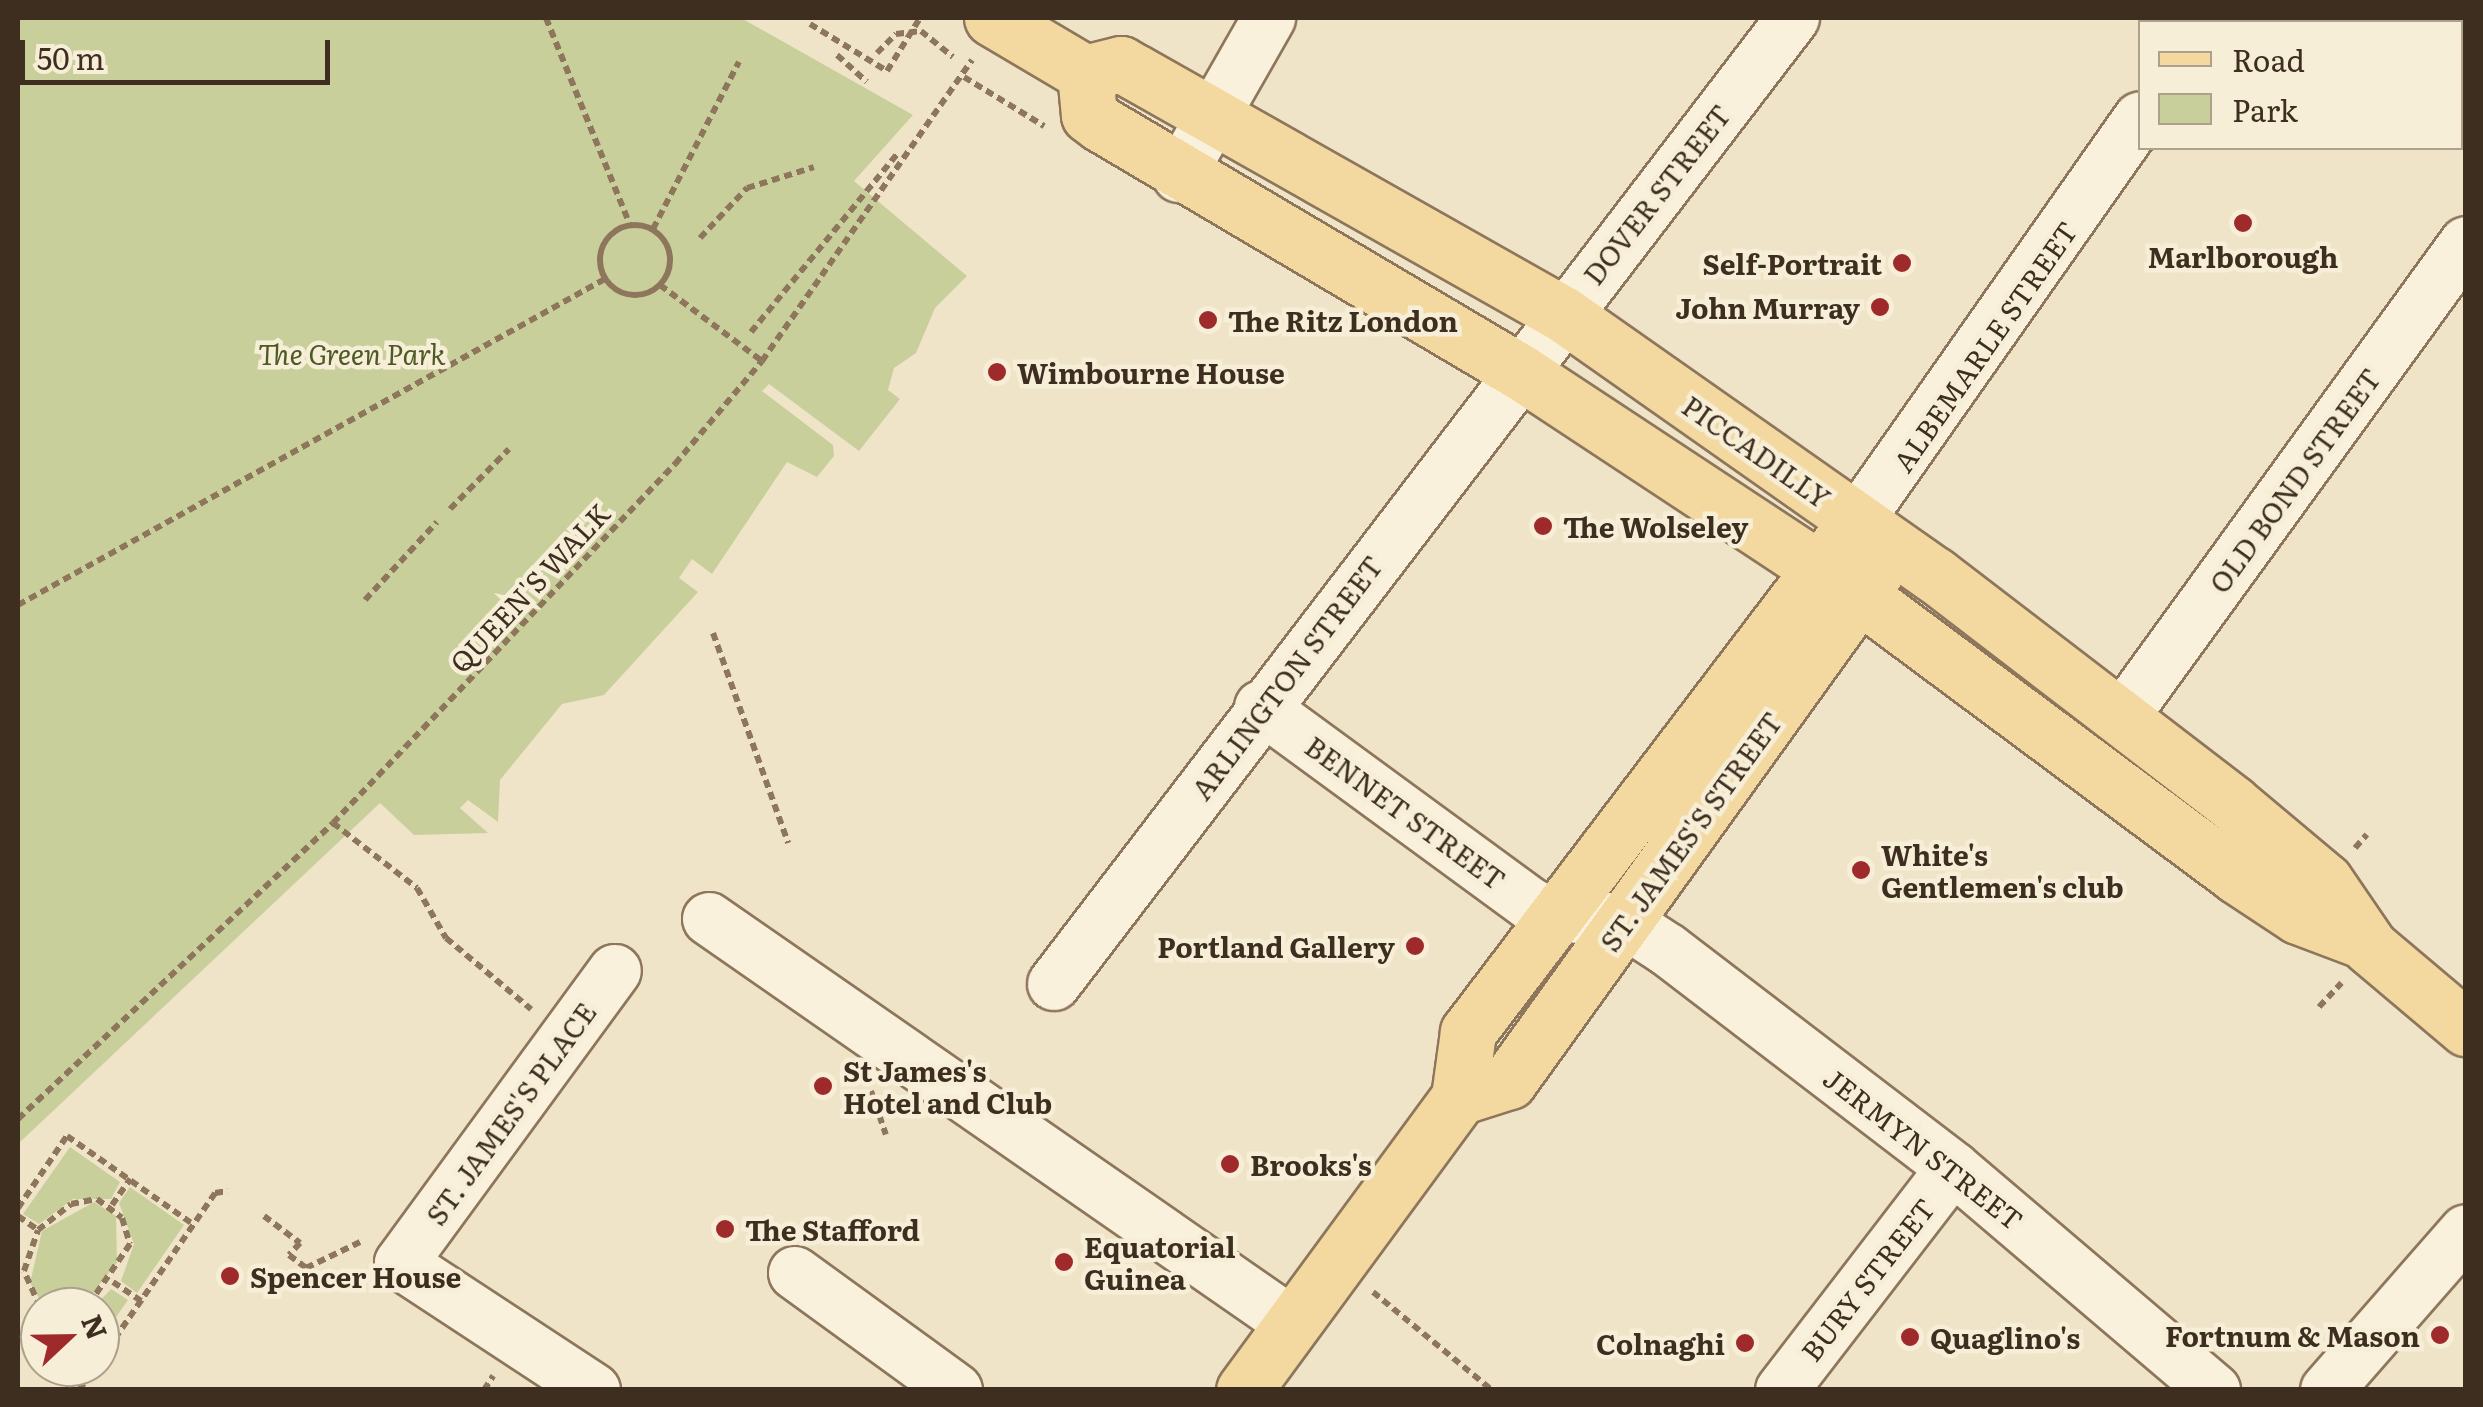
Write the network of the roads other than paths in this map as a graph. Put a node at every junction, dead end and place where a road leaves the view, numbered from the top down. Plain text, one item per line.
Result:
1 (992, 18) edge
2 (1269, 18) edge
3 (1792, 18) edge
4 (1085, 73) junction
5 (1212, 116) junction
6 (2138, 121) edge
7 (1179, 176) junction
8 (2466, 243) edge
9 (1563, 314) junction
10 (1519, 372) junction
11 (1866, 527) junction
12 (1841, 582) junction
13 (1262, 707) junction
14 (2123, 716) junction
15 (1552, 916) junction
16 (709, 919) dead end
17 (1622, 920) junction
18 (2362, 940) junction
19 (615, 972) dead end
20 (1054, 984) dead end
21 (2466, 1028) edge
22 (1459, 1097) junction
23 (1954, 1168) junction
24 (2466, 1232) edge
25 (795, 1272) dead end
26 (1294, 1325) junction
27 (594, 1390) edge
28 (956, 1390) edge
29 (1244, 1390) edge
30 (1782, 1390) edge
31 (2214, 1390) edge
32 (2327, 1390) edge

1 - 4 main road
2 - 5 street
3 - 9 street, DOVER STREET
4 - 5 main road, PICCADILLY
4 - 7 main road, PICCADILLY
5 - 7 street
5 - 9 main road, PICCADILLY
6 - 11 street, ALBEMARLE STREET
7 - 10 main road, PICCADILLY
8 - 14 street, OLD BOND STREET
9 - 10 street, DOVER STREET
9 - 11 main road, PICCADILLY
10 - 12 main road, PICCADILLY
10 - 13 street, ARLINGTON STREET
11 - 12 main road, ST. JAMES'S STREET
11 - 14 main road, PICCADILLY
12 - 15 main road, ST. JAMES'S STREET
12 - 17 main road, ST. JAMES'S STREET
12 - 18 main road, PICCADILLY
13 - 15 street, BENNET STREET
13 - 20 street, ARLINGTON STREET
14 - 18 main road, PICCADILLY
15 - 17 street
15 - 22 main road, ST. JAMES'S STREET
16 - 26 street
17 - 22 main road, ST. JAMES'S STREET
17 - 23 street, JERMYN STREET
18 - 21 main road, PICCADILLY
19 - 27 street, ST. JAMES'S PLACE
22 - 26 main road, ST. JAMES'S STREET
23 - 30 street, BURY STREET
23 - 31 street, JERMYN STREET
24 - 32 street
25 - 28 street
26 - 29 main road, ST. JAMES'S STREET

